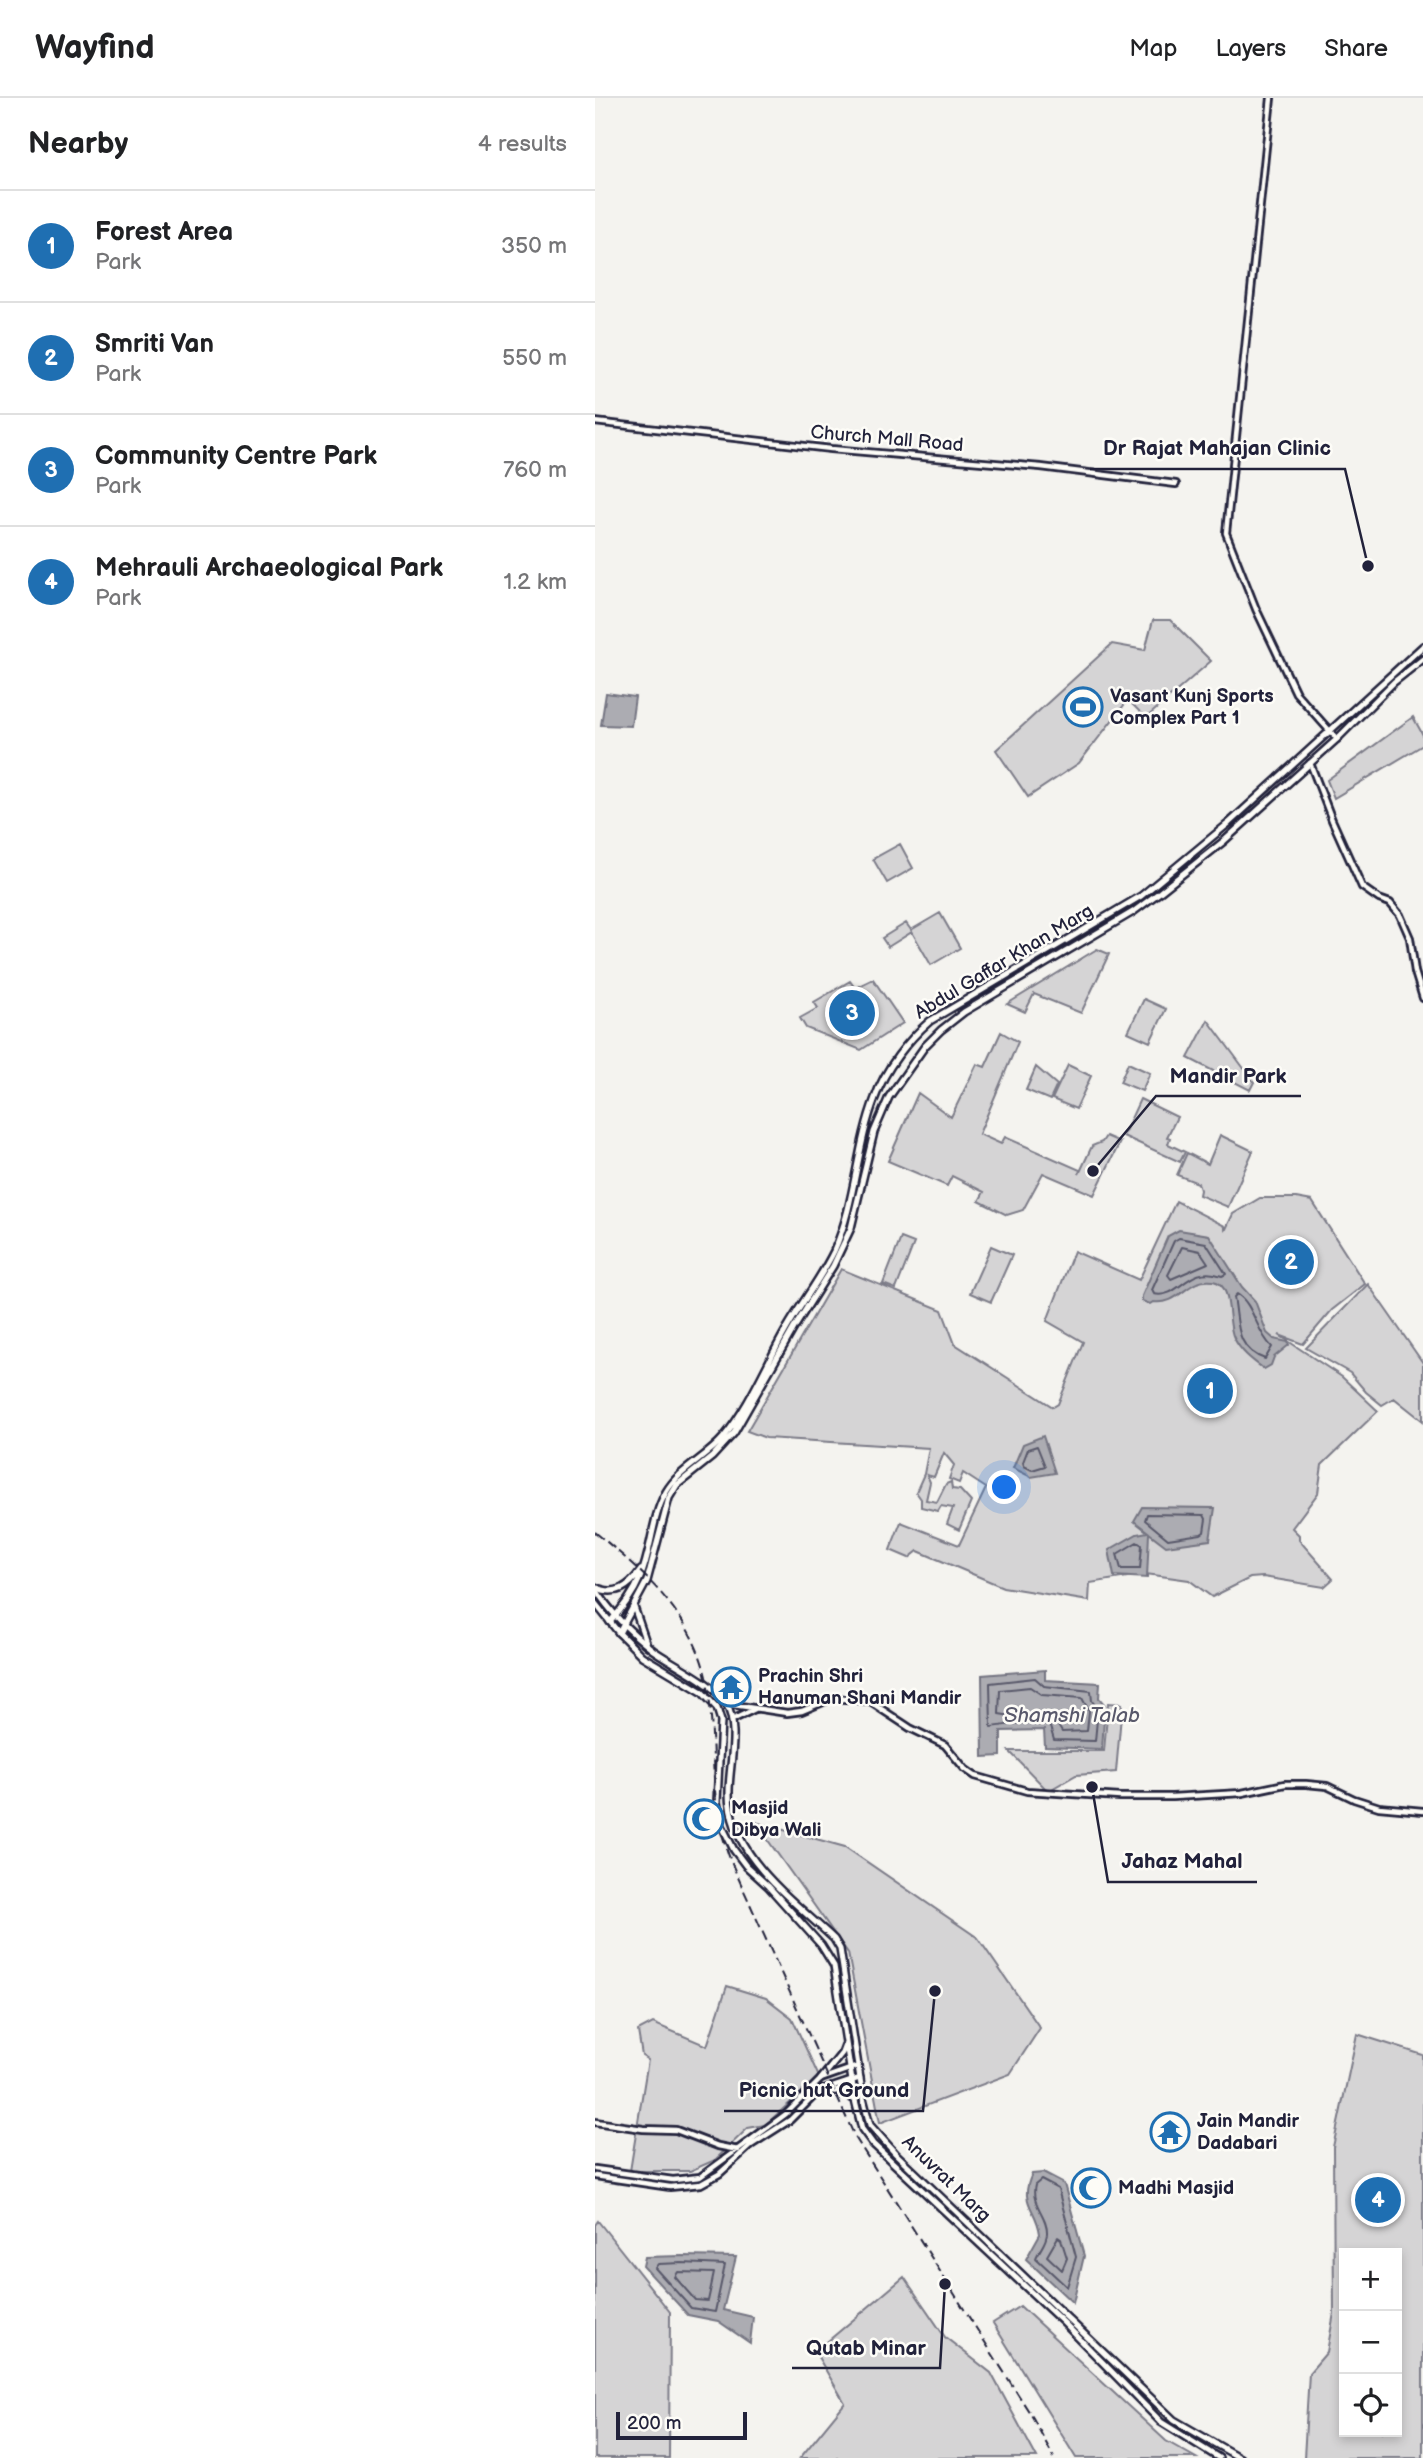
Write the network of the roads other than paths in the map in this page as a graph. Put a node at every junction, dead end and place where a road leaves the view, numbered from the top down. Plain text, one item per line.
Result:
1 (1271, 98) edge
2 (595, 422) edge
3 (1176, 484) dead end
4 (1423, 646) edge
5 (1423, 659) edge
6 (1329, 732) junction
7 (1337, 739) junction
8 (1310, 763) junction
9 (1423, 998) edge
10 (643, 1568) junction
11 (595, 1588) edge
12 (595, 1603) edge
13 (633, 1607) junction
14 (616, 1616) junction
15 (610, 1622) junction
16 (625, 1625) junction
17 (619, 1633) junction
18 (647, 1645) junction
19 (727, 1704) junction
20 (756, 1709) junction
21 (732, 1720) junction
22 (1423, 1811) edge
23 (846, 2036) junction
24 (858, 2066) junction
25 (850, 2068) junction
26 (860, 2078) junction
27 (821, 2079) junction
28 (851, 2081) junction
29 (824, 2090) junction
30 (855, 2100) junction
31 (595, 2122) edge
32 (738, 2151) junction
33 (595, 2169) edge
34 (595, 2176) edge
35 (1219, 2458) edge
36 (1240, 2458) edge

1 - 6 street
2 - 3 street, Church Mall Road
4 - 6 main road, Abdul Gaffar Khan Marg
5 - 7 main road
6 - 7 street
6 - 10 main road, Abdul Gaffar Khan Marg
7 - 8 main road, Abdul Gaffar Khan Marg
8 - 9 street
8 - 13 main road, Abdul Gaffar Khan Marg
10 - 11 main road
10 - 14 main road, Abdul Gaffar Khan Marg
11 - 14 main road
12 - 15 main road
13 - 16 main road, Abdul Gaffar Khan Marg
13 - 18 main road
14 - 15 main road, Abdul Gaffar Khan Marg
14 - 16 main road
15 - 17 main road
16 - 17 main road, Abdul Gaffar Khan Marg
16 - 18 main road
17 - 23 main road, Anuvrat Marg
18 - 19 main road
19 - 20 street
19 - 21 main road, Anuvrat Marg
20 - 21 street
20 - 22 street
21 - 24 main road, Anuvrat Marg
23 - 25 main road, Anuvrat Marg
23 - 27 main road
24 - 25 street
24 - 26 main road, Anuvrat Marg
25 - 27 street
25 - 28 main road, Anuvrat Marg
26 - 28 street
26 - 36 main road, Anuvrat Marg
27 - 32 street
28 - 29 street
28 - 30 main road, Anuvrat Marg
29 - 30 main road
29 - 32 street
30 - 35 main road, Anuvrat Marg
31 - 32 street
32 - 33 street
32 - 34 street

